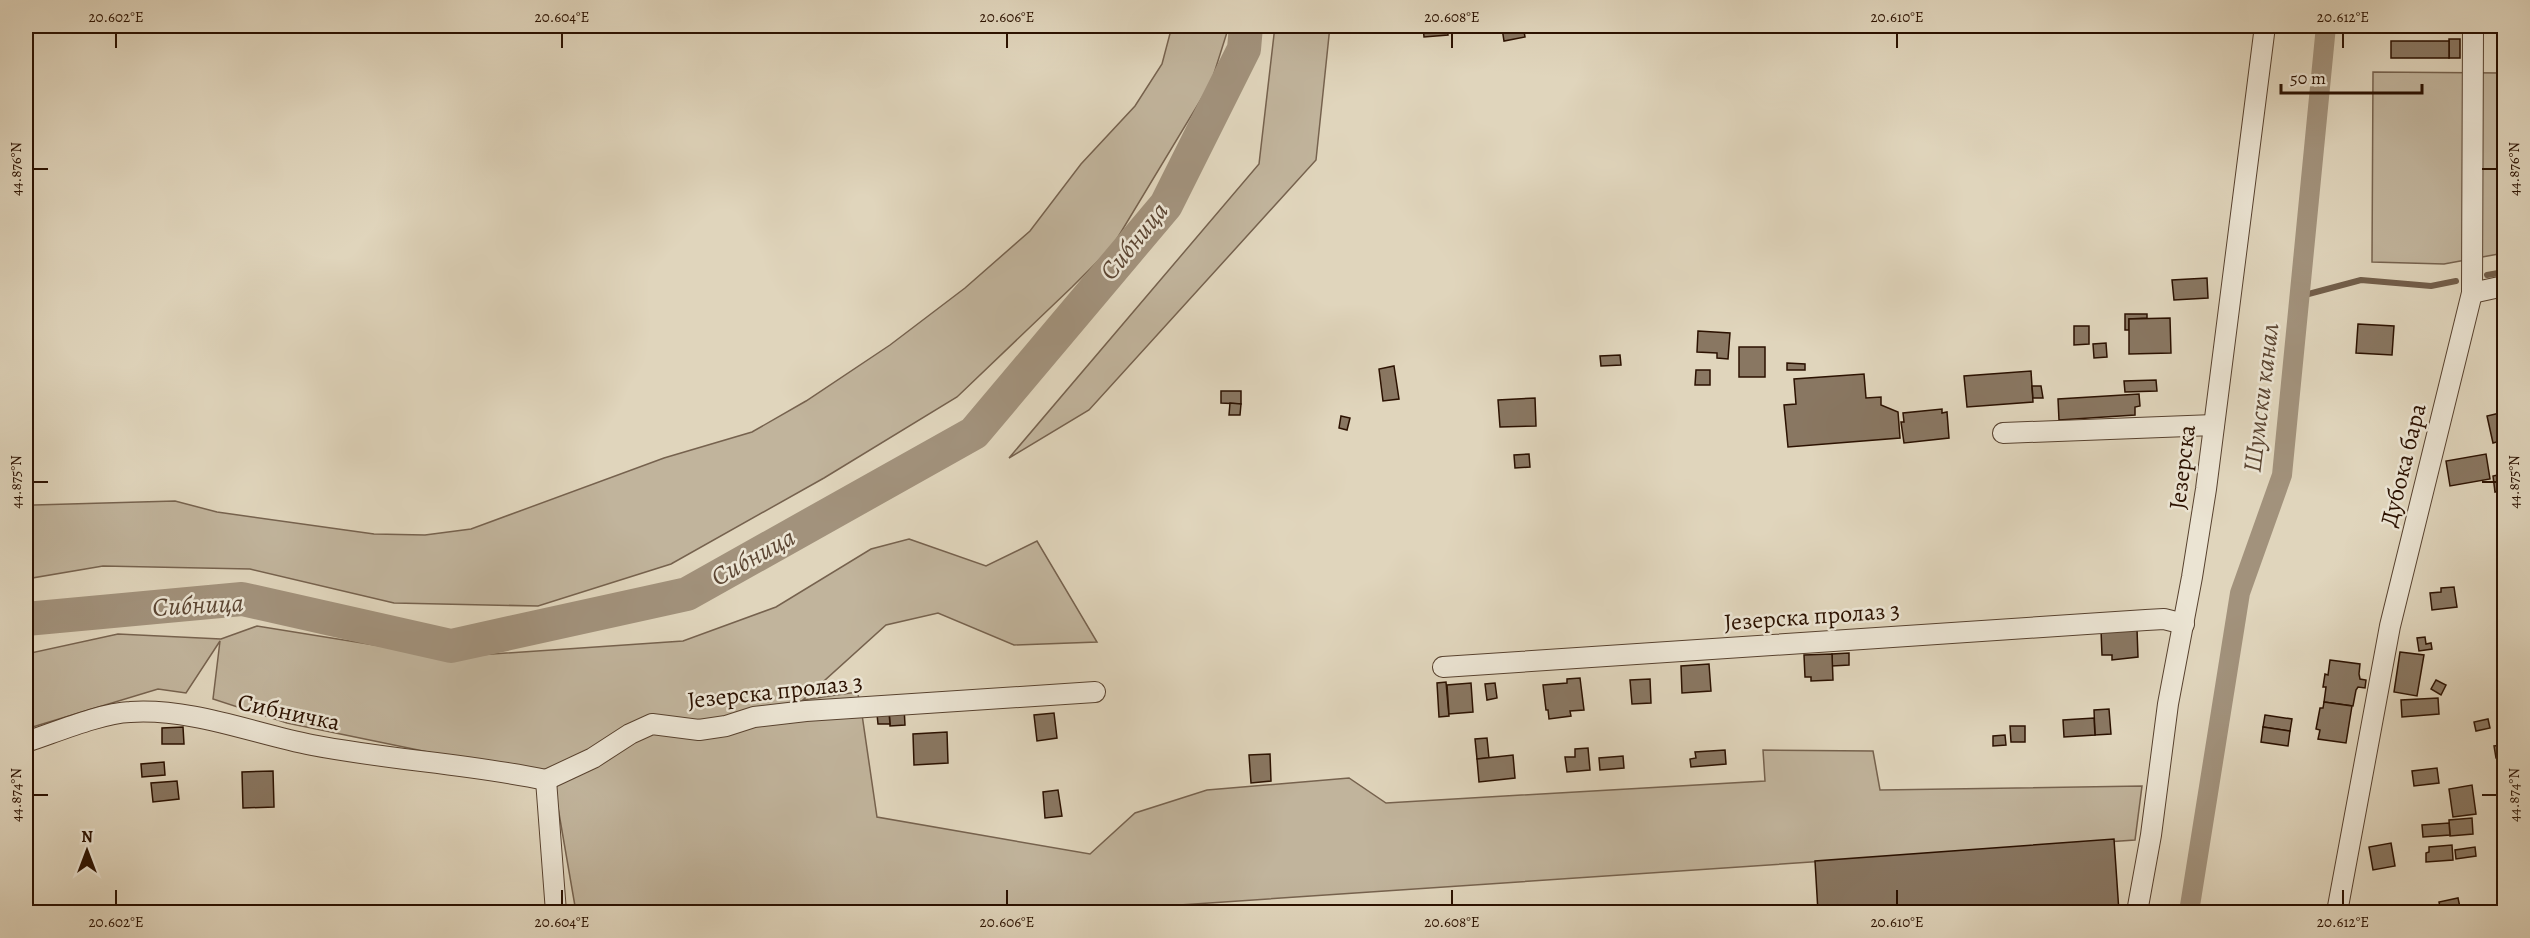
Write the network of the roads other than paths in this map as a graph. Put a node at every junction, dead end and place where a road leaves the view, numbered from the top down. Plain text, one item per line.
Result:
1 (2265, 26) edge
2 (2472, 26) edge
3 (2505, 286) edge
4 (2472, 293) junction
5 (2214, 425) junction
6 (2002, 433) dead end
7 (2184, 624) junction
8 (1443, 667) dead end
9 (1095, 692) dead end
10 (26, 742) edge
11 (546, 780) junction
12 (556, 912) edge
13 (2137, 912) edge
14 (2337, 912) edge

1 - 5 street, Језерска
2 - 4 street, Дубока бара
3 - 4 street
4 - 14 street, Дубока бара
5 - 6 street
5 - 7 street, Језерска
7 - 8 street, Језерска пролаз 3
7 - 13 street, Језерска
9 - 11 street, Језерска пролаз 3
10 - 11 street, Сибничка
11 - 12 street

